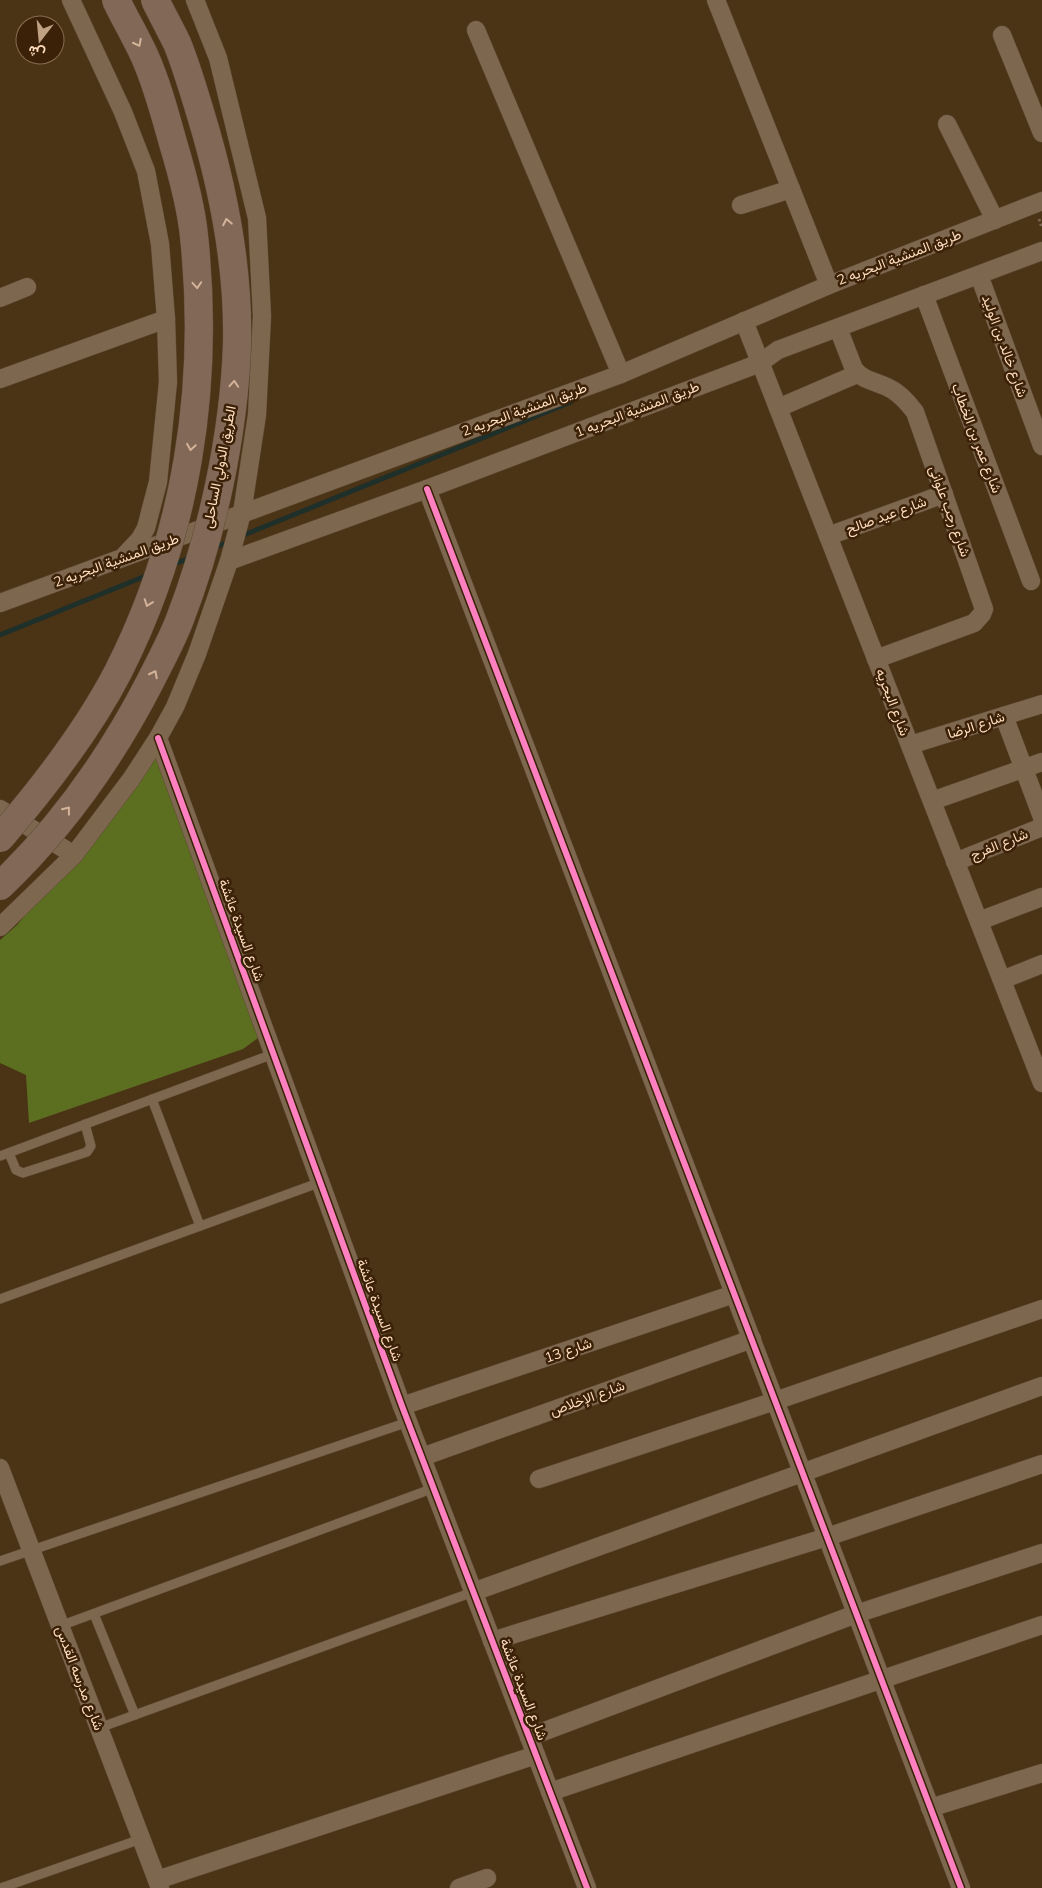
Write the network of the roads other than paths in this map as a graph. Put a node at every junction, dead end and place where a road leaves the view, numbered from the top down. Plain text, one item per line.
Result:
1 (71, 0) edge
2 (116, 0) edge
3 (155, 0) edge
4 (195, 0) edge
5 (716, 0) edge
6 (476, 30) dead end
7 (1002, 36) dead end
8 (1036, 101) edge
9 (947, 124) dead end
10 (1042, 133) edge
11 (791, 189) junction
12 (1042, 201) edge
13 (740, 205) dead end
14 (996, 220) junction
15 (1042, 251) edge
16 (979, 275) junction
17 (829, 285) junction
18 (28, 287) dead end
19 (924, 295) junction
20 (0, 298) edge
21 (166, 319) junction
22 (744, 321) junction
23 (838, 328) junction
24 (760, 362) junction
25 (621, 374) junction
26 (857, 374) junction
27 (0, 380) edge
28 (778, 408) junction
29 (1042, 446) edge
30 (427, 489) junction
31 (944, 494) junction
32 (242, 513) junction
33 (828, 536) junction
34 (123, 556) junction
35 (229, 561) junction
36 (1031, 580) dead end
37 (0, 603) edge
38 (876, 658) junction
39 (1042, 704) edge
40 (1004, 716) junction
41 (158, 738) junction
42 (910, 745) junction
43 (1042, 762) edge
44 (1024, 768) junction
45 (932, 801) junction
46 (0, 809) edge
47 (1042, 817) edge
48 (1042, 827) edge
49 (0, 838) edge
50 (74, 855) junction
51 (955, 862) junction
52 (0, 886) edge
53 (1042, 897) edge
54 (979, 921) junction
55 (0, 927) edge
56 (1042, 964) edge
57 (1002, 980) junction
58 (1035, 1042) edge
59 (274, 1054) junction
60 (1042, 1083) edge
61 (152, 1099) junction
62 (85, 1124) junction
63 (4, 1154) edge
64 (320, 1182) junction
65 (200, 1226) junction
66 (734, 1294) junction
67 (0, 1298) edge
68 (1042, 1308) edge
69 (752, 1339) junction
70 (1042, 1386) edge
71 (775, 1401) junction
72 (405, 1414) junction
73 (422, 1457) junction
74 (1042, 1464) edge
75 (0, 1468) edge
76 (803, 1472) junction
77 (539, 1479) dead end
78 (434, 1488) junction
79 (827, 1536) junction
80 (31, 1550) junction
81 (1042, 1553) edge
82 (0, 1561) edge
83 (473, 1592) junction
84 (94, 1614) junction
85 (856, 1614) junction
86 (1042, 1625) edge
87 (60, 1626) junction
88 (492, 1641) junction
89 (882, 1680) junction
90 (135, 1715) junction
91 (99, 1728) junction
92 (529, 1737) junction
93 (536, 1755) junction
94 (1042, 1773) edge
95 (550, 1792) junction
96 (930, 1808) junction
97 (141, 1839) junction
98 (487, 1878) dead end
99 (158, 1884) edge
100 (2, 1888) edge
101 (459, 1888) edge
102 (587, 1888) edge
103 (960, 1888) edge

1 - 21 street
2 -> 49 main road, bridge
52 -> 3 main road, الطريق الدولي الساحلى, bridge
4 - 32 street
5 - 11 street
6 - 25 street
7 - 8 street
8 - 10 street
9 - 14 street
11 - 13 street
11 - 17 street
12 - 14 street, طريق المنشية البحريه 2
14 - 17 street, طريق المنشية البحريه 2
15 - 16 street, طريق المنشية البحريه 1
16 - 19 street, طريق المنشية البحريه 1
16 - 29 street, شارع خالد بن الوليد
17 - 22 street, طريق المنشية البحريه 2
18 - 20 street
19 - 23 street, طريق المنشية البحريه 1
19 - 36 street, شارع عمر بن الخطاب
21 - 27 street
21 - 34 street
22 - 24 street, شارع البحريه
22 - 25 street, طريق المنشية البحريه 2
23 - 24 street, طريق المنشية البحريه 1
23 - 26 street
24 - 28 street, شارع البحريه
24 - 30 street, طريق المنشية البحريه 1
25 - 32 street, طريق المنشية البحريه 2
26 - 28 street
26 - 31 street, شارع رجب علوانى
28 - 33 street, شارع البحريه
30 - 35 street, طريق المنشية البحريه 1
30 - 66 street
31 - 33 street, شارع عيد صالح
31 - 38 street, شارع رجب علوانى
32 - 34 street, طريق المنشية البحريه 2
32 - 35 street
33 - 38 street, شارع البحريه
34 - 37 street, طريق المنشية البحريه 2
35 - 41 street
38 - 42 street, شارع البحريه
39 - 40 street, شارع الرضا
40 - 42 street, شارع الرضا
40 - 44 street
41 - 50 street
41 - 59 street, شارع السيدة عائشة
42 - 45 street, شارع البحريه
43 - 44 street
44 - 45 street
44 - 47 street
45 - 51 street, شارع البحريه
46 - 50 street
48 - 51 street, شارع الفرج
50 - 55 street
51 - 54 street, شارع البحريه
53 - 54 street
54 - 57 street, شارع البحريه
56 - 57 street
57 - 58 street, شارع البحريه
58 - 60 street, شارع البحريه
59 - 61 lane
59 - 64 street, شارع السيدة عائشة
61 - 62 lane
61 - 65 lane
62 - 63 lane
62 - 63 lane
64 - 65 lane
64 - 72 street, شارع السيدة عائشة
65 - 67 lane
66 - 69 street
66 - 72 street, شارع 13
68 - 71 street
69 - 71 street
69 - 73 street, شارع الإخلاص
70 - 76 street
71 - 76 street
71 - 77 street
72 - 73 street, شارع السيدة عائشة
72 - 80 lane
73 - 78 street, شارع السيدة عائشة
74 - 79 street
75 - 80 street, شارع مدرسه القدس
76 - 79 street
76 - 83 street
78 - 83 street, شارع السيدة عائشة
78 - 84 lane
79 - 85 street
79 - 88 street
80 - 82 lane
80 - 87 street, شارع مدرسه القدس
81 - 85 street
83 - 88 street, شارع السيدة عائشة
83 - 90 lane
84 - 87 lane
84 - 90 lane
85 - 89 street
85 - 92 street
86 - 89 street
87 - 91 street, شارع مدرسه القدس
88 - 92 street, شارع السيدة عائشة
89 - 95 street
89 - 96 street
90 - 91 lane
91 - 97 street, شارع مدرسه القدس
92 - 93 street, شارع السيدة عائشة
93 - 95 street, شارع السيدة عائشة
93 - 99 street
94 - 96 street
95 - 102 street, شارع السيدة عائشة
96 - 103 street
97 - 99 street, شارع مدرسه القدس
97 - 100 lane
98 - 101 street

